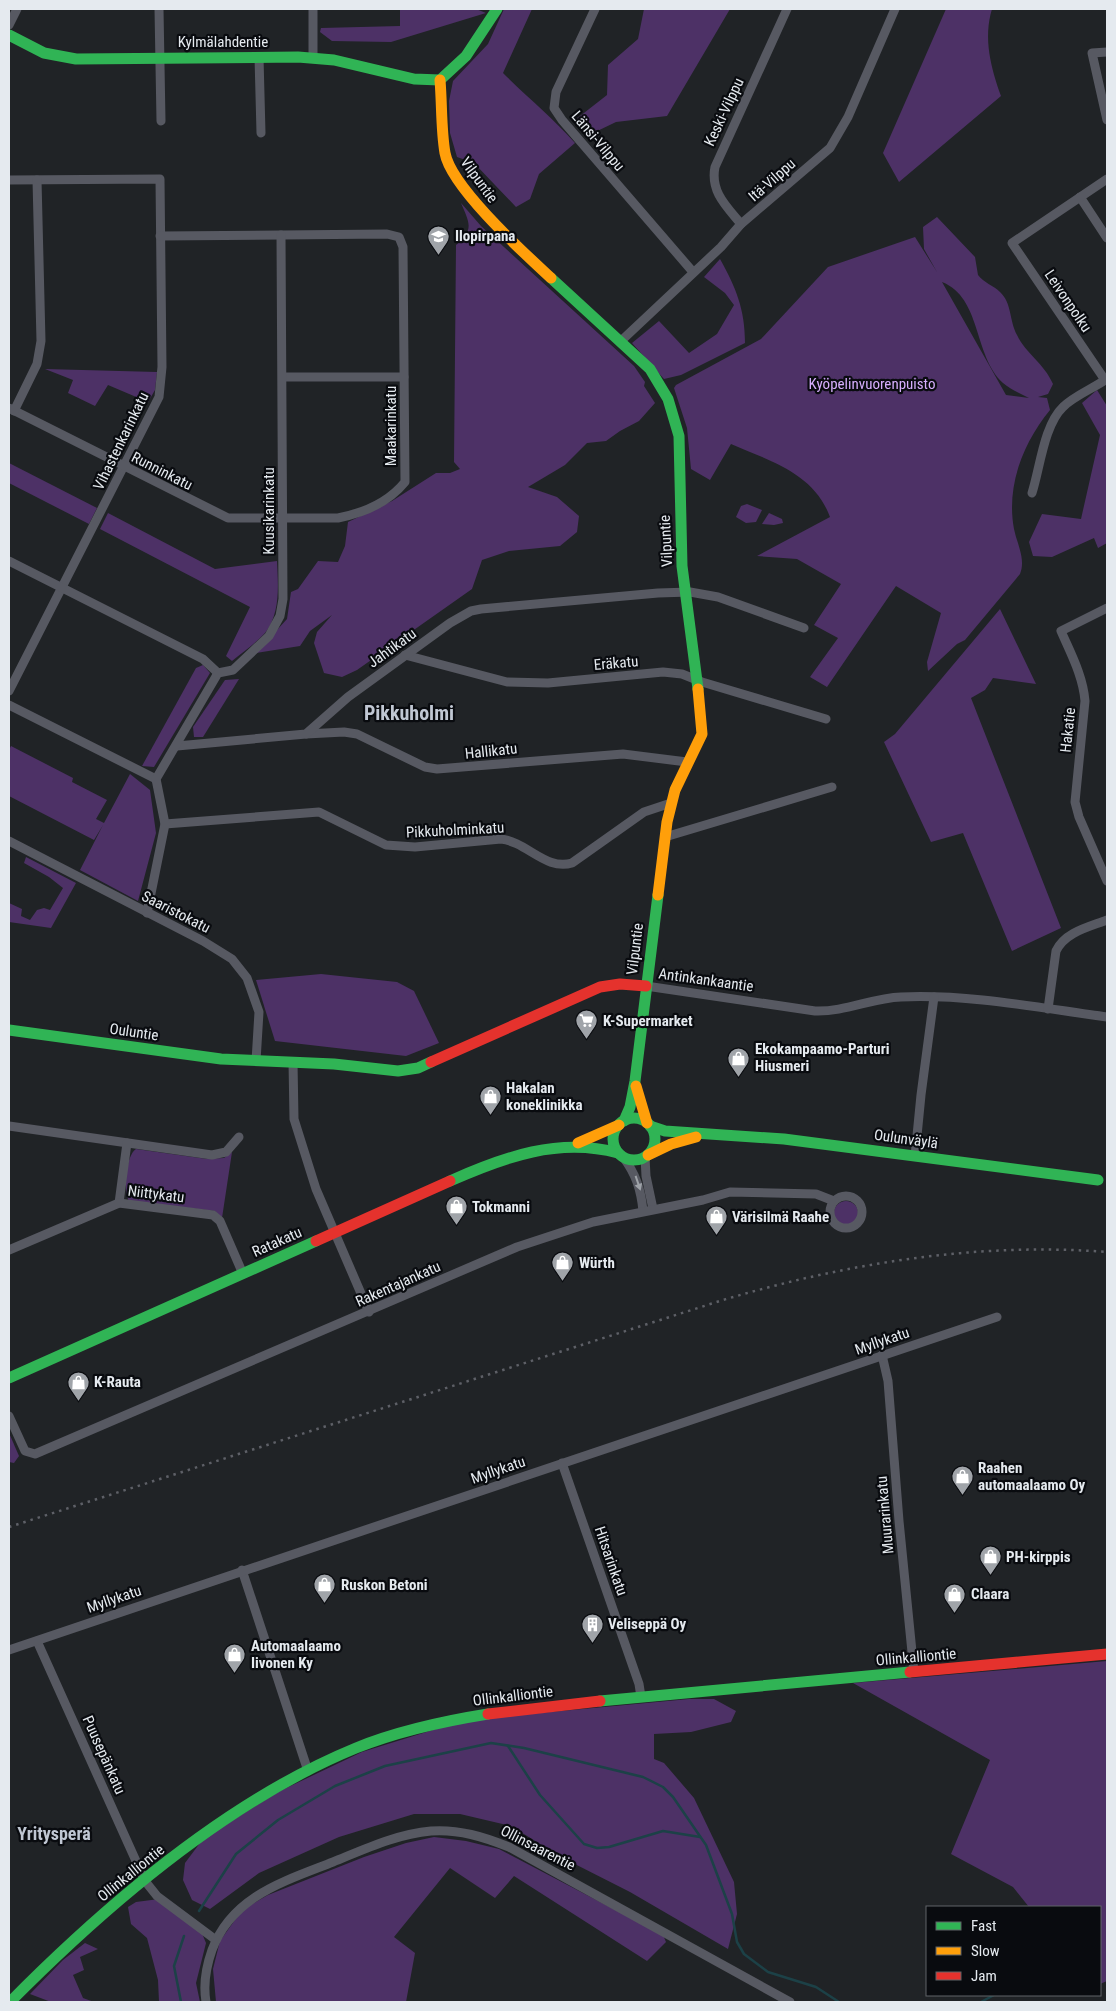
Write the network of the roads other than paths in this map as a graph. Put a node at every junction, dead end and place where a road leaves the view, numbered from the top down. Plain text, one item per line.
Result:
1 (17, 9) edge
2 (159, 9) edge
3 (313, 9) edge
4 (497, 9) edge
5 (595, 9) edge
6 (787, 9) edge
7 (895, 9) edge
8 (9, 25) edge
9 (9, 35) edge
10 (1107, 52) edge
11 (259, 57) junction
12 (159, 58) junction
13 (313, 58) junction
14 (440, 80) junction
15 (161, 120) dead end
16 (1107, 120) edge
17 (261, 133) dead end
18 (1107, 179) edge
19 (9, 180) edge
20 (37, 180) junction
21 (1080, 197) junction
22 (741, 224) junction
23 (281, 235) junction
24 (160, 236) junction
25 (1107, 238) edge
26 (693, 272) junction
27 (621, 341) junction
28 (283, 377) junction
29 (404, 377) junction
30 (1106, 380) edge
31 (12, 410) edge
32 (124, 467) junction
33 (1032, 493) dead end
34 (283, 519) junction
35 (9, 561) edge
36 (61, 588) junction
37 (684, 592) junction
38 (1107, 608) edge
39 (804, 628) dead end
40 (405, 655) junction
41 (218, 673) junction
42 (696, 680) junction
43 (9, 691) edge
44 (9, 705) edge
45 (826, 719) dead end
46 (306, 734) junction
47 (177, 746) junction
48 (687, 762) junction
49 (156, 779) junction
50 (832, 787) dead end
51 (671, 803) junction
52 (165, 824) junction
53 (665, 837) junction
54 (9, 841) edge
55 (1107, 881) edge
56 (147, 913) junction
57 (1107, 920) edge
58 (646, 986) junction
59 (934, 997) junction
60 (1048, 1009) junction
61 (1107, 1017) edge
62 (9, 1030) edge
63 (256, 1061) junction
64 (293, 1062) junction
65 (635, 1081) junction
66 (622, 1123) junction
67 (649, 1125) junction
68 (9, 1126) edge
69 (709, 1135) junction
70 (239, 1137) dead end
71 (127, 1143) junction
72 (563, 1148) junction
73 (621, 1155) junction
74 (647, 1156) junction
75 (915, 1156) junction
76 (1104, 1181) edge
77 (834, 1201) dead end
78 (119, 1203) junction
79 (648, 1210) junction
80 (334, 1233) junction
81 (9, 1250) edge
82 (243, 1274) junction
83 (370, 1312) junction
84 (997, 1317) dead end
85 (882, 1355) junction
86 (9, 1378) edge
87 (9, 1416) edge
88 (562, 1463) junction
89 (242, 1570) junction
90 (37, 1641) junction
91 (9, 1650) edge
92 (1107, 1654) edge
93 (914, 1672) junction
94 (641, 1697) junction
95 (308, 1771) junction
96 (145, 1881) junction
97 (216, 1940) junction
98 (10, 2001) edge
99 (206, 2002) edge
100 (790, 2002) edge

1 - 8 street
2 - 12 street
3 - 13 street
4 - 14 street
5 - 26 street, Länsi-Vilppu
6 - 22 street, Keski-Vilppu
7 - 22 street, Itä-Vilppu
9 - 12 street, Kylmälahdentie
10 - 16 street
11 - 12 street, Kylmälahdentie
11 - 13 street, Kylmälahdentie
11 - 17 street
12 - 15 street
13 - 14 street, Kylmälahdentie
14 - 27 street, Vilpuntie
18 - 21 street
19 - 20 street
20 - 24 street, Vihastenkarinkatu
20 - 31 street
21 - 25 street
21 - 30 street, Leivonpolku
22 - 26 street, Itä-Vilppu
23 - 24 street
23 - 28 street, Kuusikarinkatu
23 - 29 street, Maakarinkatu
24 - 32 street, Vihastenkarinkatu
26 - 27 street, Itä-Vilppu
27 - 37 street, Vilpuntie
28 - 29 street
28 - 34 street, Kuusikarinkatu
29 - 34 street, Maakarinkatu
30 - 33 street, Leivonpolku
31 - 32 street, Runninkatu
32 - 34 street, Runninkatu
32 - 36 street, Vihastenkarinkatu
34 - 41 street, Kuusikarinkatu
35 - 36 street
36 - 41 street
36 - 43 street, Vihastenkarinkatu
37 - 39 street, Jahtikatu
37 - 40 street, Jahtikatu
37 - 42 street, Vilpuntie
38 - 55 street, Hakatie
40 - 42 street, Eräkatu
40 - 46 street, Jahtikatu
41 - 47 street
42 - 45 street, Eräkatu
42 - 48 street, Vilpuntie
44 - 49 street
46 - 47 street
46 - 48 street, Hallikatu
47 - 49 street
48 - 51 street, Vilpuntie
49 - 52 street
50 - 53 street
51 - 52 street, Pikkuholminkatu
51 - 53 street, Vilpuntie
52 - 56 street
53 - 58 street, Vilpuntie
54 - 56 street, Saaristokatu
56 - 63 street, Saaristokatu
57 - 60 street
58 - 59 street, Antinkankaantie
58 - 64 street, Antinkankaantie
58 - 65 street, Vilpuntie
59 - 60 street, Antinkankaantie
59 - 75 street
60 - 61 street, Antinkankaantie
62 - 63 street, Ouluntie
63 - 64 street, Antinkankaantie
64 - 80 street
65 - 66 street, Vilpuntie
65 - 67 street, Vilpuntie
66 - 67 street
66 - 72 street, Ratakatu
66 - 73 street
67 - 69 street, Oulunväylä
67 - 74 street
68 - 71 street
69 - 74 street, Oulunväylä
69 - 75 street, Oulunväylä
70 - 71 street
71 - 78 street
72 - 73 street, Ratakatu
72 - 80 street, Ratakatu
73 - 74 street
73 -> 79 street
74 - 79 street
75 - 76 street, Oulunväylä
77 - 79 street, Rakentajankatu
78 - 81 street, Niittykatu
78 - 82 street, Niittykatu
79 - 83 street, Rakentajankatu
80 - 82 street, Ratakatu
80 - 83 street
82 - 86 street, Ratakatu
83 - 87 street, Rakentajankatu
84 - 85 street, Myllykatu
85 - 88 street, Myllykatu
85 - 93 street, Muurarinkatu
88 - 89 street, Myllykatu
88 - 94 street, Hitsarinkatu
89 - 90 street, Myllykatu
89 - 95 street
90 - 91 street, Myllykatu
90 - 96 street, Puusepänkatu
92 - 93 street, Ollinkalliontie
93 - 94 street, Ollinkalliontie
94 - 95 street, Ollinkalliontie
95 - 96 street, Ollinkalliontie
96 - 97 street
96 - 98 street, Ollinkalliontie
97 - 99 street, Ollinsaarentie
97 - 100 street, Ollinsaarentie

